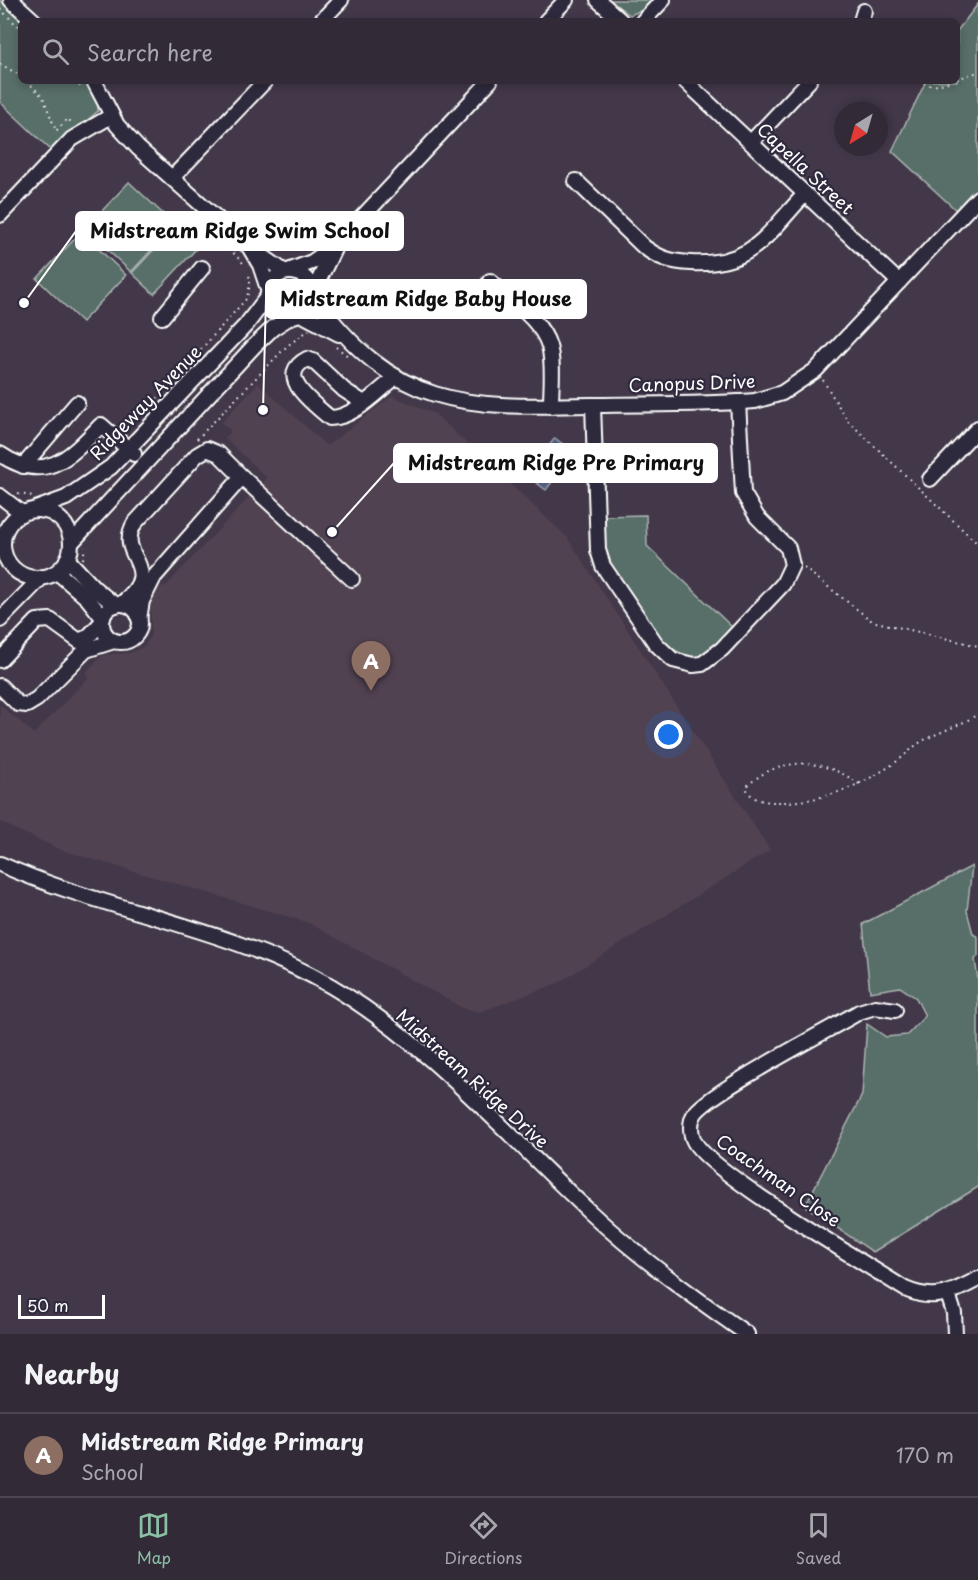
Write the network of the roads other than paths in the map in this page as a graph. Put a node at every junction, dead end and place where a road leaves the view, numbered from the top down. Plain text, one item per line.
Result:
1 (11, 0) edge
2 (341, 0) edge
3 (566, 0) edge
4 (598, 0) edge
5 (663, 0) edge
6 (31, 18) edge
7 (324, 18) edge
8 (549, 18) edge
9 (618, 18) edge
10 (646, 18) edge
11 (262, 84) edge
12 (487, 84) edge
13 (688, 84) edge
14 (806, 84) edge
15 (91, 88) edge
16 (111, 116) junction
17 (751, 142) junction
18 (172, 178) junction
19 (576, 181) dead end
20 (805, 194) junction
21 (978, 198) edge
22 (0, 215) edge
23 (336, 245) junction
24 (248, 246) junction
25 (202, 268) dead end
26 (286, 272) junction
27 (489, 281) dead end
28 (899, 282) junction
29 (268, 293) junction
30 (313, 294) junction
31 (297, 315) junction
32 (162, 317) dead end
33 (338, 340) junction
34 (396, 377) junction
35 (364, 402) junction
36 (738, 402) junction
37 (77, 403) dead end
38 (593, 405) junction
39 (551, 406) junction
40 (978, 428) edge
41 (129, 450) junction
42 (0, 454) edge
43 (145, 464) junction
44 (24, 466) junction
45 (242, 477) junction
46 (930, 479) dead end
47 (6, 495) edge
48 (27, 512) junction
49 (3, 524) edge
50 (71, 543) junction
51 (3, 549) junction
52 (135, 556) junction
53 (67, 559) junction
54 (169, 561) junction
55 (0, 568) edge
56 (57, 572) junction
57 (42, 577) junction
58 (352, 579) dead end
59 (118, 605) junction
60 (139, 619) junction
61 (0, 620) edge
62 (102, 620) junction
63 (114, 641) junction
64 (0, 660) edge
65 (0, 686) edge
66 (0, 864) edge
67 (895, 1010) dead end
68 (978, 1279) edge
69 (948, 1294) junction
70 (747, 1334) edge
71 (955, 1334) edge

1 - 6 street
2 - 7 street
3 - 8 street
4 - 9 street
5 - 10 street
11 - 18 street
12 - 23 street
13 - 17 street, Capella Street
14 - 17 street
15 - 16 street
16 - 18 street
16 - 22 street
17 - 20 street, Capella Street
18 - 24 street
19 - 20 street
20 - 28 street, Capella Street
21 - 28 street, Canopus Drive
23 - 26 street
23 - 30 street
24 - 26 street
24 - 29 street
25 - 32 street
26 - 29 street
26 - 30 street
27 - 39 street
28 - 36 street, Canopus Drive
29 - 31 street
29 - 41 street, Ridgeway Avenue
30 - 31 street
30 - 33 street, Canopus Drive
31 - 33 street, Canopus Drive
31 - 43 street
33 - 34 street, Canopus Drive
34 - 35 street
34 - 39 street, Canopus Drive
35 - 35 street
36 - 38 street, Canopus Drive
36 - 38 street
37 - 44 street
38 - 39 street, Canopus Drive
40 - 46 street
41 - 43 street
41 - 44 street
41 - 48 street, Ridgeway Avenue
42 - 44 street
43 - 50 street
45 - 52 street
45 - 54 street
45 - 58 street
47 - 48 street
48 - 49 street
48 - 50 street
49 - 51 street
50 - 53 street
51 - 55 street
51 - 57 street
52 - 54 street
52 - 59 street
53 - 56 street
53 - 59 street
54 - 60 street
56 - 57 street
56 - 62 street
57 - 61 street
59 - 60 street
59 - 62 street
60 - 63 street
62 - 63 street
62 - 64 street
63 - 65 street
66 - 70 street, Midstream Ridge Drive
67 - 69 street, Coachman Close
68 - 69 street, Coachman Close
69 - 71 street

